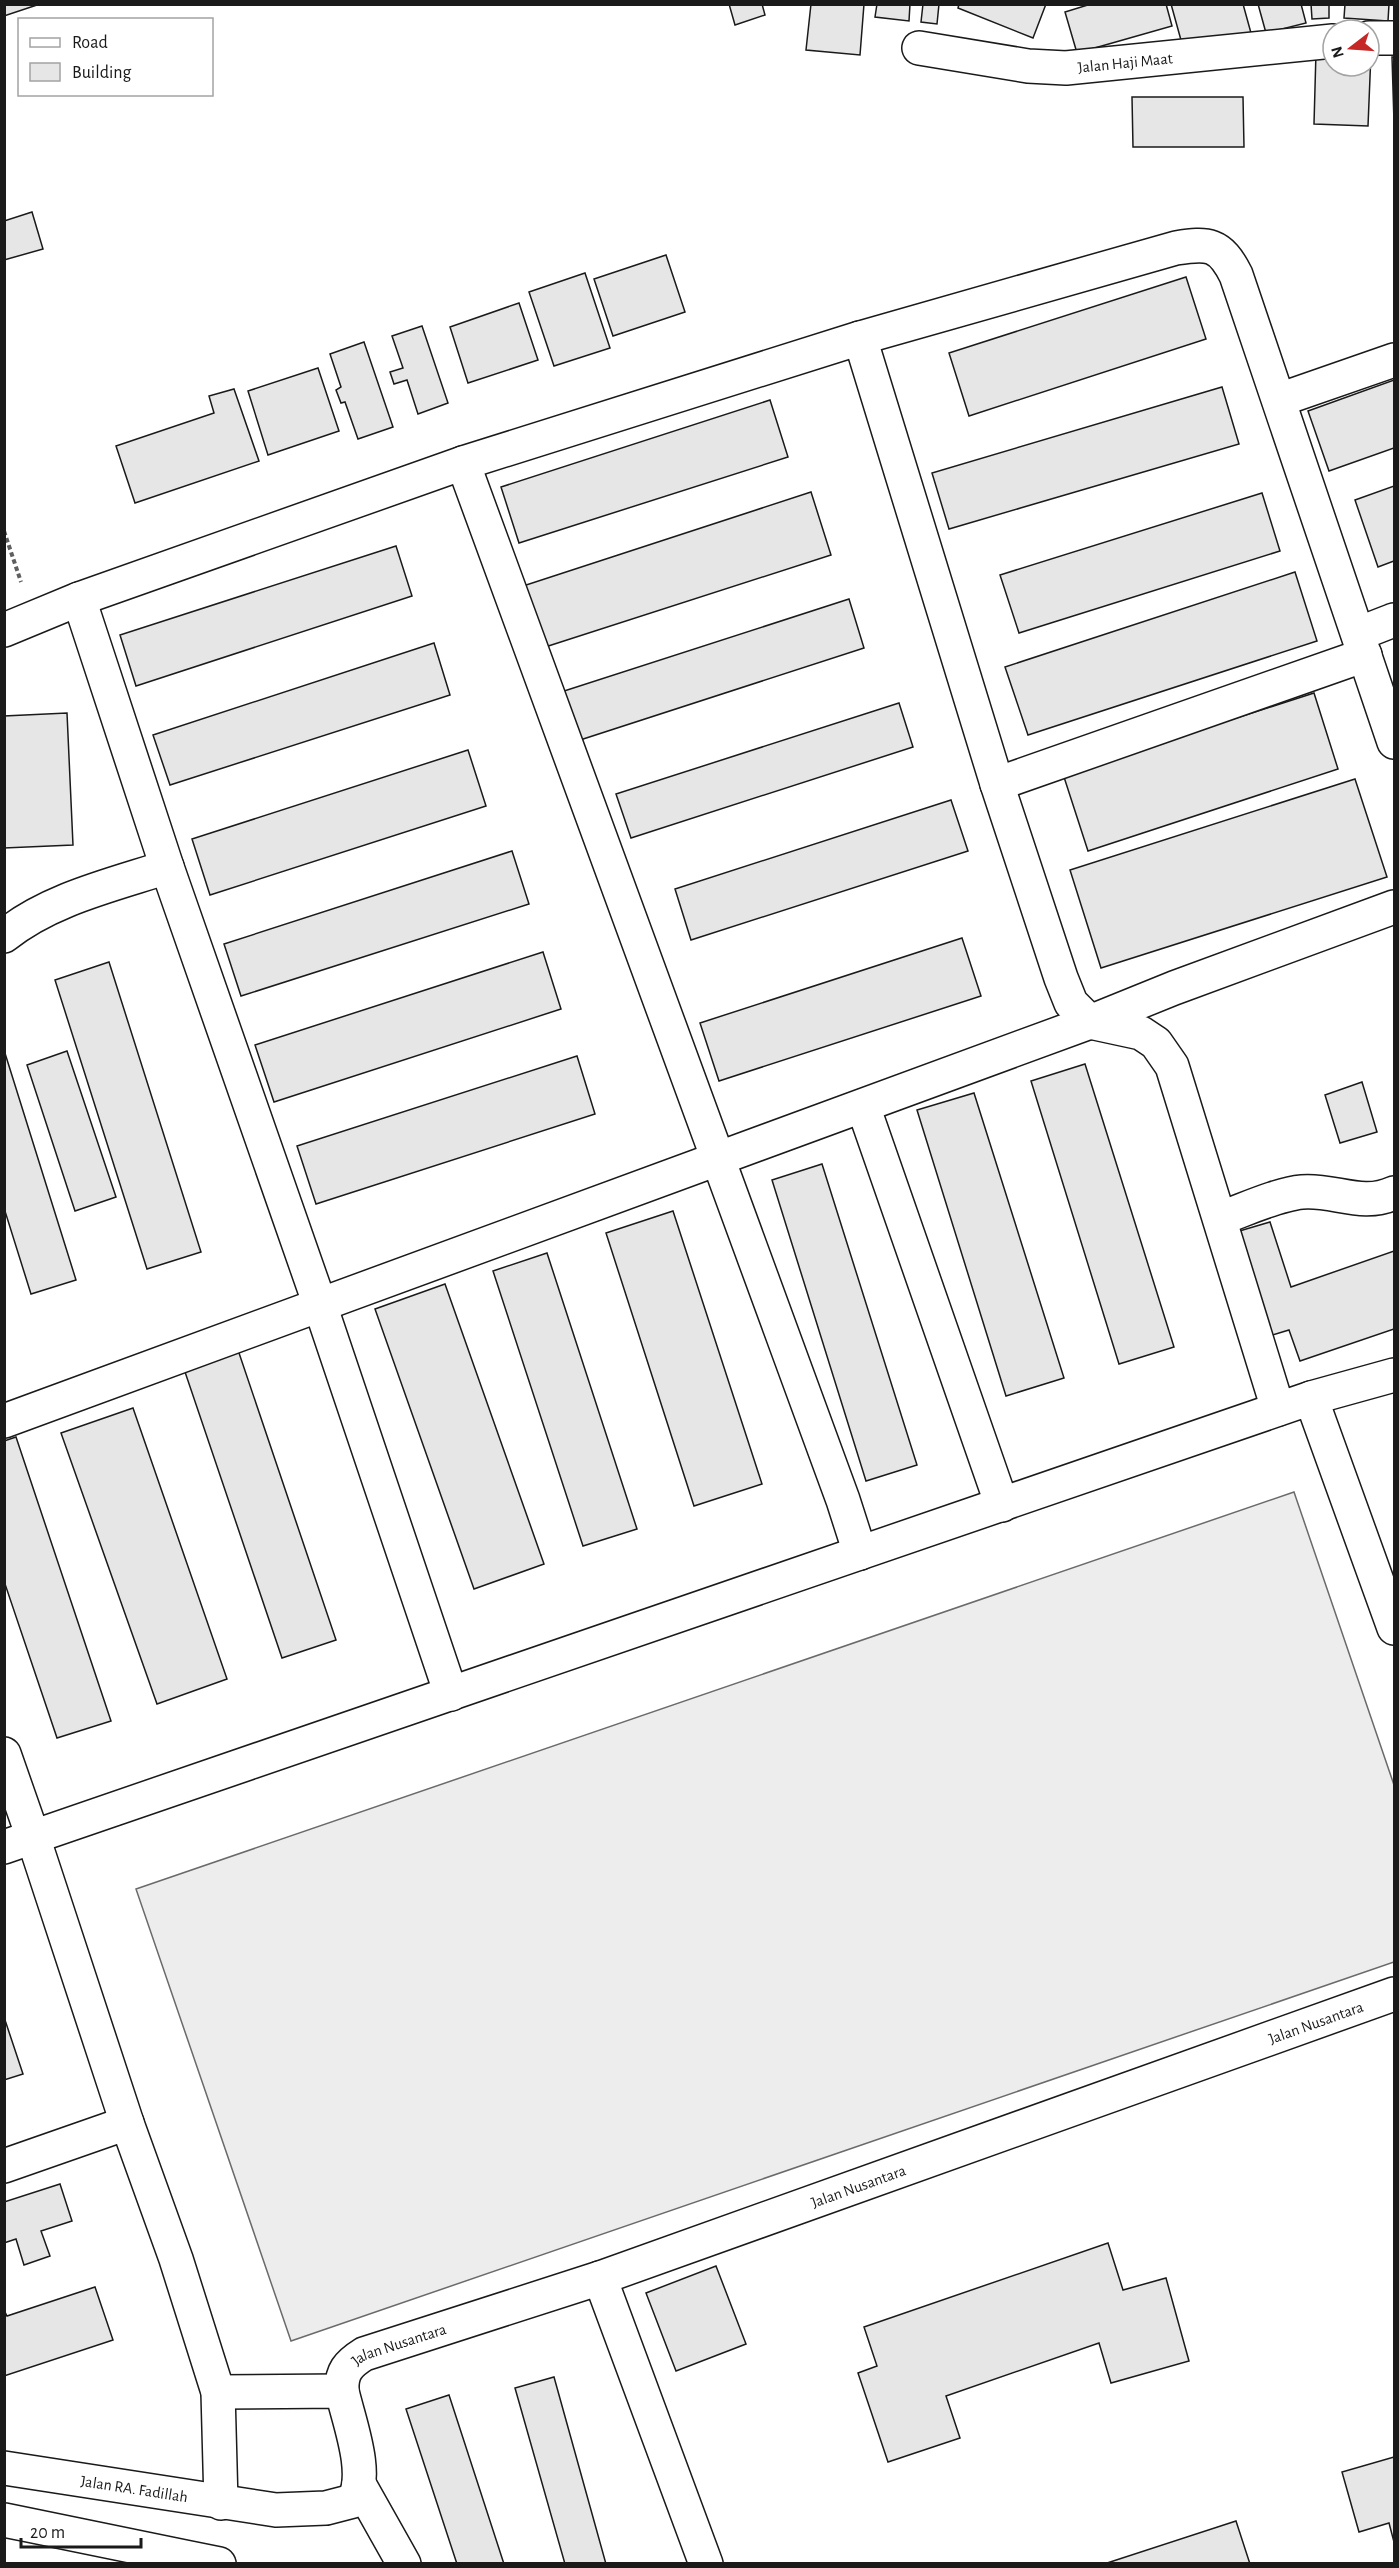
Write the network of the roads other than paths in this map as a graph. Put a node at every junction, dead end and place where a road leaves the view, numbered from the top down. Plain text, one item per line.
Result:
1 (1321, 42) edge
2 (919, 48) dead end
3 (860, 338) junction
4 (1395, 360) edge
5 (1279, 400) junction
6 (463, 463) junction
7 (79, 599) junction
8 (1395, 621) edge
9 (19, 625) edge
10 (1361, 644) junction
11 (1395, 742) edge
12 (997, 784) junction
13 (167, 867) junction
14 (1395, 907) edge
15 (4, 936) edge
16 (1090, 1022) junction
17 (863, 1106) junction
18 (717, 1160) junction
19 (1395, 1194) edge
20 (1221, 1218) junction
21 (320, 1305) junction
22 (1395, 1375) edge
23 (1311, 1398) junction
24 (1278, 1409) junction
25 (4, 1421) edge
26 (1002, 1505) junction
27 (860, 1553) junction
28 (1395, 1628) edge
29 (451, 1694) junction
30 (4, 1754) edge
31 (19, 1842) edge
32 (1395, 1994) edge
33 (127, 2123) junction
34 (4, 2166) edge
35 (600, 2278) junction
36 (342, 2391) junction
37 (218, 2392) junction
38 (4, 2468) edge
39 (359, 2484) junction
40 (221, 2503) junction
41 (4, 2520) edge
42 (105, 2552) edge
43 (219, 2564) edge
44 (404, 2564) edge
45 (706, 2564) edge

1 - 2 street, Jalan Haji Maat
3 - 5 street
3 - 6 street
3 - 12 street
4 - 5 street
5 - 10 street
6 - 7 street
6 - 18 street
7 - 9 street
7 - 13 street
8 - 10 street
10 - 11 street
10 - 12 street
12 - 16 street
13 - 15 street
13 - 21 street
14 - 16 street
16 - 17 street
16 - 20 street
17 - 18 street
17 - 26 street
18 - 21 street
18 - 27 street
19 - 20 street
20 - 24 street
21 - 25 street
21 - 29 street
22 - 23 street
23 - 24 street
23 - 28 street
24 - 26 street
26 - 27 street
27 - 29 street
29 - 31 street
30 - 31 street
31 - 33 street
32 - 35 street, Jalan Nusantara
33 - 34 street
33 - 37 street
35 - 36 street, Jalan Nusantara
35 - 45 street
36 - 37 street, Jalan Nusantara
36 - 39 street, Jalan Nusantara
37 - 40 street
38 - 40 street, Jalan RA. Fadillah
39 - 40 street, Jalan RA. Fadillah
39 - 44 street
41 - 42 street
42 - 43 street

